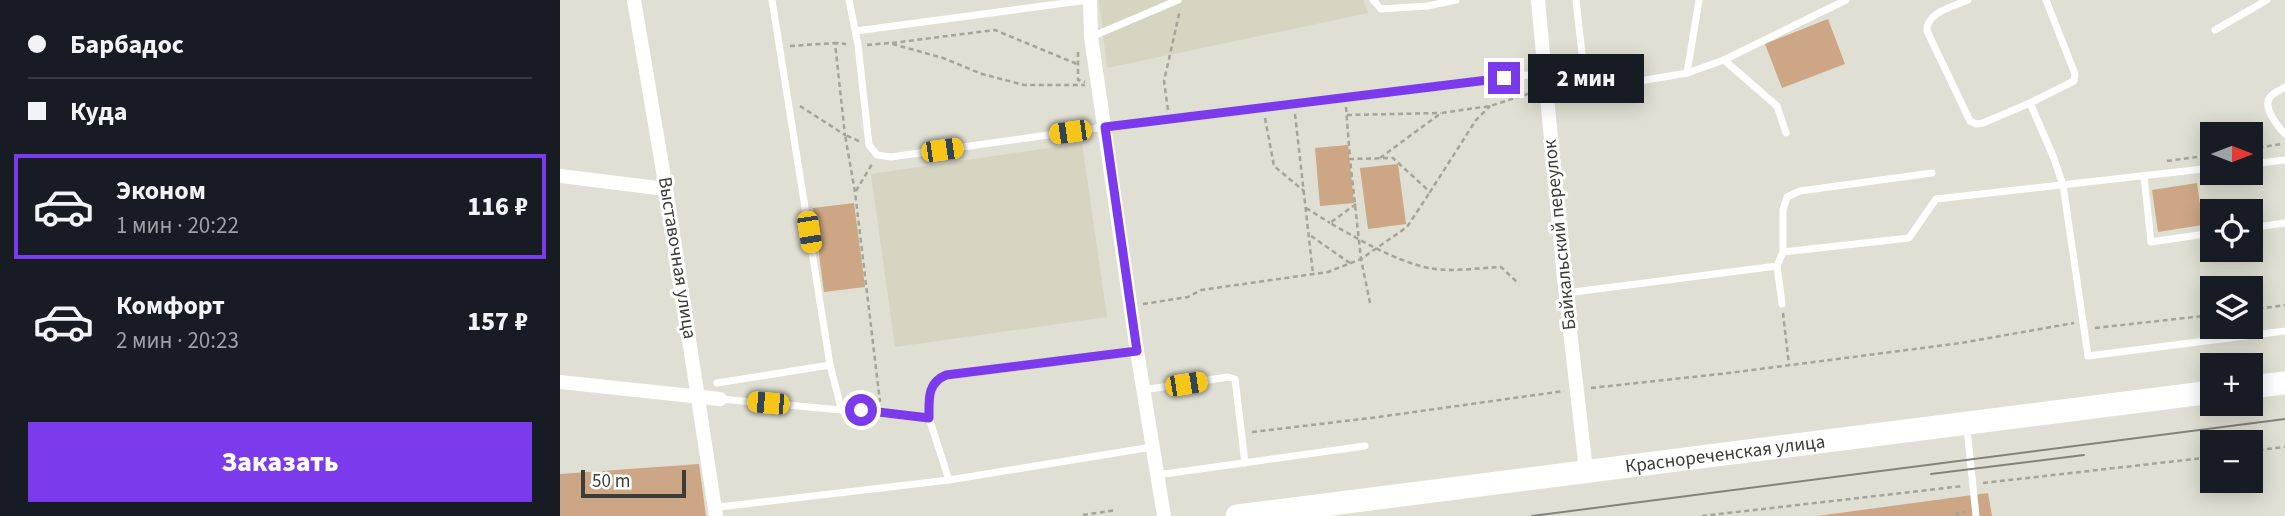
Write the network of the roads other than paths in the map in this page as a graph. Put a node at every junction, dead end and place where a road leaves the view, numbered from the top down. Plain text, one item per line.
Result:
1 (634, 0) edge
2 (772, 0) edge
3 (849, 0) edge
4 (1089, 0) edge
5 (1180, 0) edge
6 (1373, 0) edge
7 (1456, 0) edge
8 (1538, 0) edge
9 (1576, 0) edge
10 (1699, 0) edge
11 (1846, 0) edge
12 (1968, 0) edge
13 (2046, 0) edge
14 (2267, 0) edge
15 (1414, 3) edge
16 (2215, 30) dead end
17 (856, 31) junction
18 (1091, 37) junction
19 (1724, 60) junction
20 (1687, 73) junction
21 (1544, 80) junction
22 (2285, 87) edge
23 (1586, 90) junction
24 (2030, 103) junction
25 (1105, 127) junction
26 (1786, 133) dead end
27 (2285, 134) edge
28 (2285, 160) edge
29 (2263, 163) edge
30 (2200, 169) edge
31 (1932, 173) dead end
32 (560, 176) edge
33 (2144, 176) junction
34 (2063, 185) junction
35 (666, 189) junction
36 (2285, 223) edge
37 (2263, 226) edge
38 (2200, 235) edge
39 (1783, 252) junction
40 (1777, 266) junction
41 (1565, 293) junction
42 (1782, 304) road end
43 (2285, 331) edge
44 (1137, 351) junction
45 (830, 365) junction
46 (560, 382) edge
47 (717, 383) dead end
48 (2285, 383) edge
49 (2263, 386) edge
50 (1143, 390) junction
51 (2200, 394) edge
52 (699, 397) junction
53 (720, 399) joint
54 (841, 408) junction
55 (929, 418) junction
56 (1966, 424) junction
57 (1365, 446) dead end
58 (1152, 447) junction
59 (1245, 463) junction
60 (1586, 470) junction
61 (1156, 475) junction
62 (950, 480) junction
63 (717, 512) edge
64 (1164, 516) edge
65 (1237, 516) edge
66 (1976, 516) edge

1 - 35 street, Выставочная улица
2 - 45 lane
3 - 17 lane
4 - 17 lane
4 - 18 street
5 - 18 lane
6 - 15 lane
7 - 15 lane
8 - 21 street, Байкальский переулок
9 - 23 lane
10 - 20 lane
11 - 19 lane
12 - 24 lane
13 - 24 lane
14 - 16 lane
17 - 25 lane
18 - 25 street
19 - 20 lane
19 - 26 lane
20 - 23 lane
21 - 23 lane
21 - 25 lane
21 - 41 street, Байкальский переулок
22 - 27 lane
24 - 34 lane
25 - 44 street
28 - 29 lane
30 - 33 lane
31 - 39 lane
32 - 35 street
33 - 34 lane
33 - 38 lane
34 - 39 lane
34 - 43 lane
35 - 52 street, Выставочная улица
36 - 37 lane
39 - 40 lane
40 - 41 lane
40 - 42 lane
41 - 60 street, Байкальский переулок
44 - 50 street
44 - 55 lane
45 - 47 lane
45 - 54 lane
46 - 52 street
48 - 49 main road
50 - 58 street
50 - 59 lane
51 - 56 main road, Краснореченская улица
52 - 53 street
52 - 63 street, Выставочная улица
53 - 54 lane
54 - 55 lane
55 - 62 lane
56 - 60 main road, Краснореченская улица
56 - 66 lane
57 - 59 lane
58 - 61 street
58 - 62 lane
59 - 61 lane
60 - 65 main road, Краснореченская улица
61 - 64 street
62 - 63 lane

